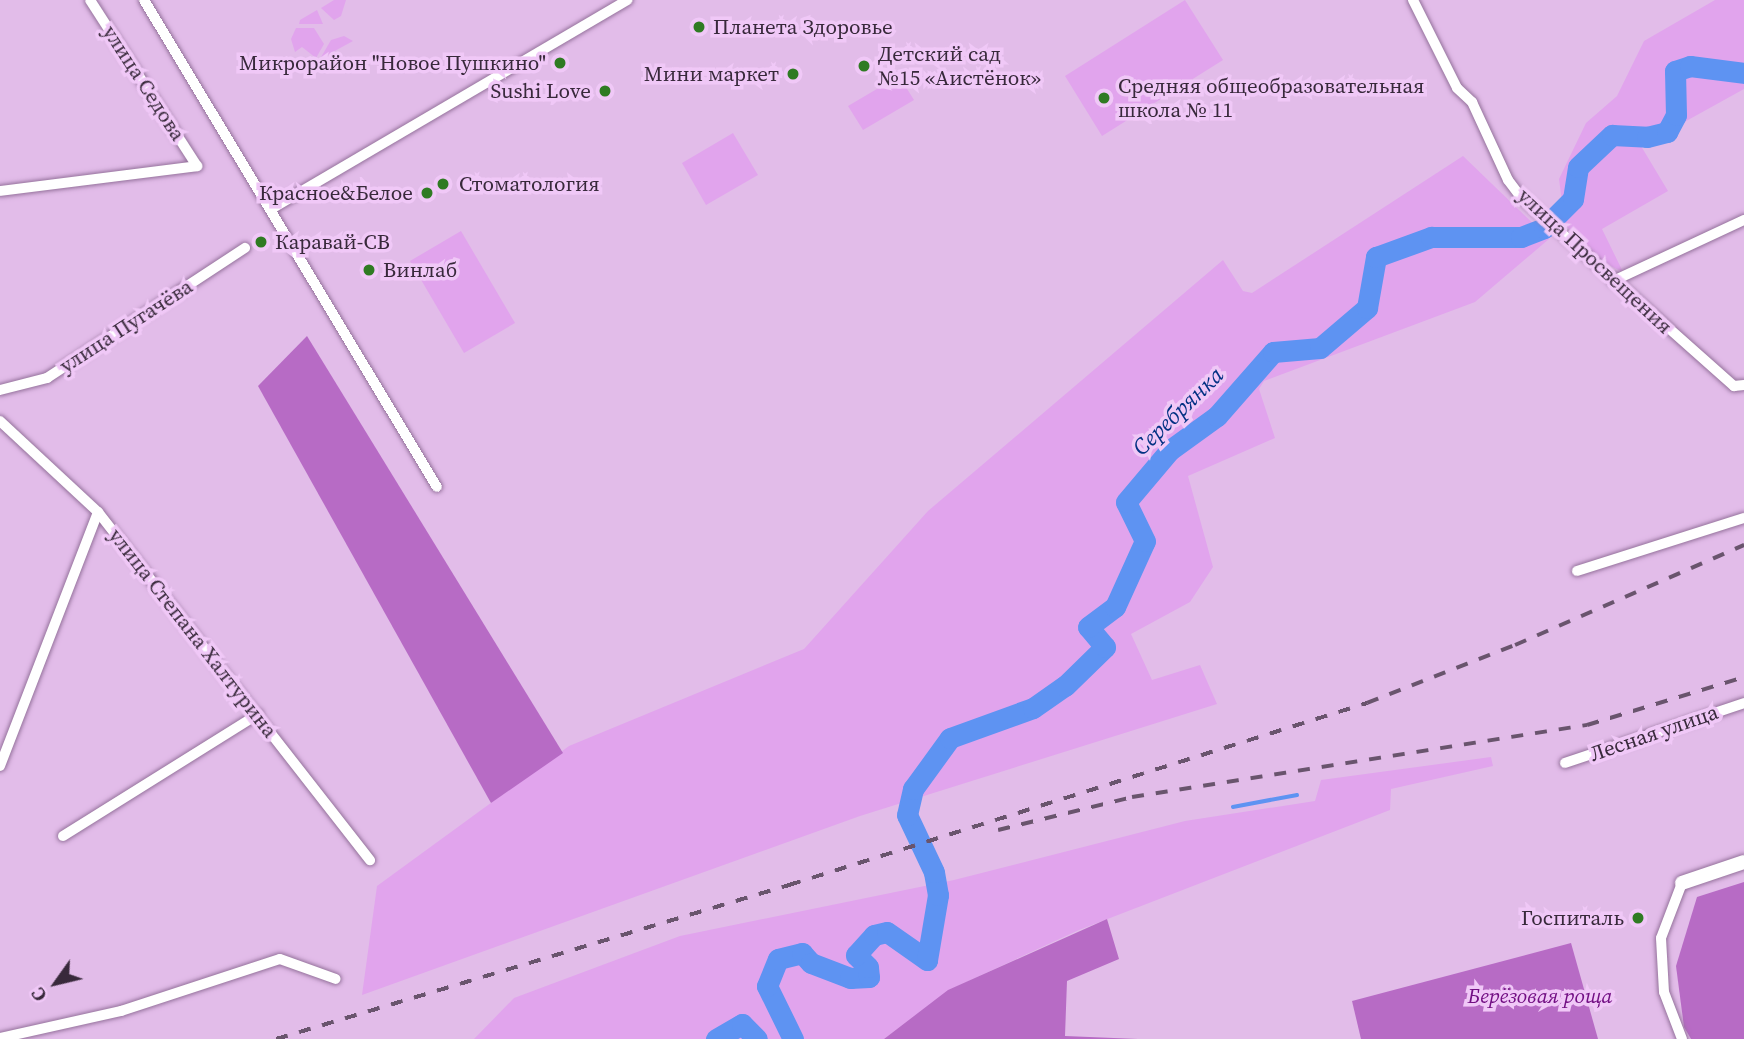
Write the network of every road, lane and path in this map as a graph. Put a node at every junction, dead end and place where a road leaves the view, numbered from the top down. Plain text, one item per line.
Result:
1 (90, 0) edge
2 (144, 0) edge
3 (627, 0) edge
4 (1413, 0) edge
5 (0, 191) edge
6 (272, 208) junction
7 (1744, 220) edge
8 (245, 248) dead end
9 (1613, 281) junction
10 (1744, 385) edge
11 (0, 390) edge
12 (0, 421) edge
13 (437, 486) dead end
14 (97, 512) junction
15 (1744, 518) edge
16 (1577, 571) dead end
17 (1744, 703) edge
18 (258, 714) junction
19 (1564, 763) dead end
20 (0, 766) edge
21 (63, 836) dead end
22 (370, 860) dead end
23 (1744, 862) edge
24 (1682, 883) joint
25 (336, 979) dead end
26 (0, 1038) edge
27 (1682, 1039) edge

1 - 5 street, улица Седова
2 - 6 street
3 - 6 street
4 - 9 street, улица Просвещения
6 - 13 street
7 - 9 street
8 - 11 street, улица Пугачёва
9 - 10 street, улица Просвещения
12 - 14 street, улица Степана Халтурина
14 - 18 street, улица Степана Халтурина
14 - 20 street
15 - 16 street
17 - 19 street, Лесная улица
18 - 21 street
18 - 22 street, улица Степана Халтурина
23 - 24 street
24 - 27 street
25 - 26 street

